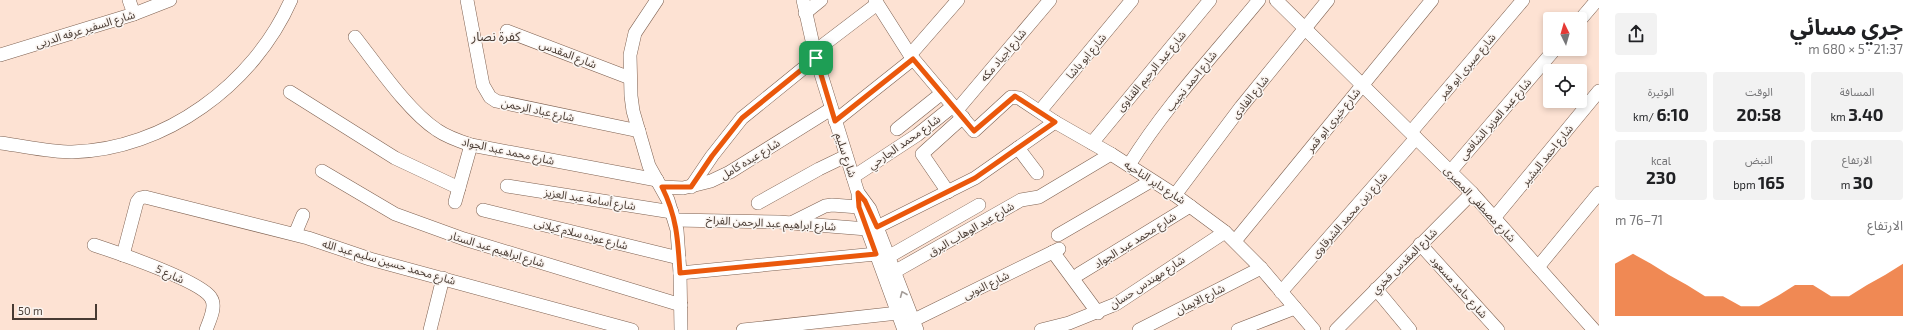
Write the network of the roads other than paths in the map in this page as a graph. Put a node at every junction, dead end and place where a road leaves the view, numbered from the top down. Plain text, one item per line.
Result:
1 (129, 0) edge
2 (170, 0) edge
3 (291, 0) edge
4 (467, 0) edge
5 (657, 0) edge
6 (820, 0) edge
7 (958, 0) edge
8 (1050, 0) edge
9 (1132, 0) edge
10 (1210, 0) edge
11 (1259, 0) edge
12 (1276, 0) edge
13 (1328, 0) edge
14 (1432, 0) edge
15 (1523, 0) edge
16 (1597, 0) edge
17 (876, 2) edge
18 (804, 6) edge
19 (1587, 12) edge
20 (134, 14) junction
21 (1306, 28) junction
22 (507, 31) dead end
23 (355, 37) dead end
24 (0, 54) edge
25 (815, 55) junction
26 (1549, 56) edge
27 (912, 57) junction
28 (630, 78) junction
29 (1362, 83) junction
30 (1599, 91) edge
31 (290, 92) dead end
32 (942, 93) junction
33 (957, 111) junction
34 (1040, 111) junction
35 (833, 115) junction
36 (1055, 122) junction
37 (897, 129) dead end
38 (639, 131) junction
39 (1414, 135) junction
40 (0, 143) edge
41 (1092, 143) junction
42 (471, 145) junction
43 (1018, 148) junction
44 (1111, 154) junction
45 (846, 156) junction
46 (1129, 166) junction
47 (322, 171) dead end
48 (1450, 172) junction
49 (1037, 173) dead end
50 (853, 177) junction
51 (1151, 181) junction
52 (659, 184) junction
53 (507, 186) dead end
54 (691, 187) junction
55 (459, 188) junction
56 (948, 192) junction
57 (1472, 192) junction
58 (858, 193) junction
59 (1599, 193) edge
60 (1175, 195) junction
61 (455, 202) dead end
62 (758, 203) dead end
63 (979, 205) dead end
64 (1190, 206) junction
65 (859, 207) junction
66 (483, 210) dead end
67 (303, 215) dead end
68 (673, 216) junction
69 (1494, 218) junction
70 (791, 223) junction
71 (872, 228) junction
72 (1225, 232) junction
73 (295, 234) junction
74 (1058, 235) dead end
75 (1235, 241) junction
76 (1420, 244) junction
77 (94, 245) dead end
78 (123, 255) junction
79 (882, 255) junction
80 (679, 258) junction
81 (1538, 267) junction
82 (1261, 268) junction
83 (894, 272) junction
84 (680, 273) junction
85 (1079, 274) dead end
86 (443, 278) junction
87 (1376, 289) junction
88 (1281, 292) junction
89 (681, 305) junction
90 (1295, 308) junction
91 (898, 313) junction
92 (1098, 313) junction
93 (916, 325) edge
94 (1593, 327) edge
95 (206, 330) edge
96 (430, 330) edge
97 (632, 330) edge
98 (681, 330) edge
99 (743, 330) edge
100 (904, 330) edge
101 (1042, 330) edge
102 (1139, 330) edge
103 (1238, 330) edge
104 (1314, 330) edge
105 (1336, 330) edge
106 (1410, 330) edge
107 (1498, 330) edge

1 - 20 street
2 - 20 street, شارع السفير عرفه الدربى
3 - 40 street
4 - 38 street, شارع عباد الرحمن
5 - 28 street
6 - 18 street
7 - 27 street, شارع عبده كامل
8 - 33 street, شارع اجياد مكه
9 - 34 street, شارع ابو باشا
10 - 41 street, شارع عبد الرحيم القناوى
11 - 46 street, شارع احمد نجيب
12 - 21 street, شارع مصطفى المصرى
13 - 21 street, شارع الفادى
14 - 29 street, شارع خيرى ابو قمر
15 - 39 street, شارع صبرى ابو قمر
16 - 19 street
17 - 25 street
17 - 27 street
18 - 25 street, شارع سليم
20 - 24 street, شارع السفير عرفه الدربى
21 - 29 street, شارع مصطفى المصرى
21 - 60 street, شارع الفادى
22 - 28 street, شارع المقدس
23 - 42 street, شارع محمد عبد الجواد
25 - 35 street, شارع سليم
25 - 54 street
26 - 48 street, شارع عبد العزيز الشافعى
27 - 32 street
27 - 35 street, شارع عبده كامل
28 - 38 street
29 - 39 street, شارع مصطفى المصرى
29 - 75 street, شارع خيرى ابو قمر
30 - 69 street, شارع احمد البشير
31 - 55 street
32 - 33 street
32 - 37 street
33 - 34 street, شارع داير الناحيه
33 - 50 street, شارع محمد الجارحي
33 - 56 street
34 - 36 street, شارع داير الناحيه
35 - 45 street, شارع سليم
35 - 54 street, شارع عبده كامل
36 - 41 street, شارع داير الناحيه
36 - 43 street
38 - 52 street
39 - 48 street, شارع مصطفى المصرى
39 - 88 street, شارع زين محمد الشرقاوى
41 - 44 street, شارع داير الناحيه
42 - 52 street, شارع محمد عبد الجواد
42 - 55 street
43 - 49 street
43 - 56 street
44 - 46 street, شارع داير الناحيه
44 - 83 street, شارع عبد الوهاب البرق
45 - 50 street, شارع سليم
45 - 62 street
46 - 51 street, شارع داير الناحيه
47 - 89 street, شارع ابراهيم عبد الستار
48 - 57 street, شارع مصطفى المصرى
50 - 58 street, شارع سليم
51 - 60 street, شارع داير الناحيه
51 - 74 street
52 - 54 street, شارع عبده كامل
52 - 68 street
53 - 68 street, شارع أسامة عبد العزيز
55 - 61 street
56 - 71 street
57 - 69 street, شارع مصطفى المصرى
57 - 76 street, شارع المقدس فخري
58 - 65 street, شارع سليم
58 - 71 street, شارع سليم
59 - 81 street
60 - 64 street, شارع داير الناحيه
63 - 79 street
64 - 72 street, شارع داير الناحيه
64 - 85 street, شارع محمد عبد الجواد
65 - 70 street
65 - 71 street, شارع سليم
66 - 80 street, شارع عوده سلام كيلانى
67 - 73 street
68 - 70 street, شارع ابراهيم عبد الرحمن الفراخ
68 - 80 street
69 - 81 street, شارع مصطفى المصرى
70 - 71 street, شارع ابراهيم عبد الرحمن الفراخ
71 - 79 street, شارع سليم
72 - 75 street, شارع داير الناحيه
72 - 92 street, شارع مهندس حسان
73 - 78 street, شارع محمد حسين سليم عبد الله
73 - 86 street, شارع محمد حسين سليم عبد الله
75 - 82 street, شارع داير الناحيه
76 - 87 street, شارع المقدس فخري
76 - 107 street, شارع حامد مسعود
77 - 78 street, شارع 5
78 - 95 street, شارع 5
79 - 83 street, شارع سليم
79 - 84 street
79 - 91 street, شارع سليم
80 - 84 street
81 - 94 street, شارع مصطفى المصرى
82 - 88 street, شارع داير الناحيه
82 - 102 street, شارع الايمان
93 -> 83 street, شارع سليم
84 - 89 street
86 - 96 street
86 - 97 street, شارع محمد حسين سليم عبد الله
87 - 105 street, شارع المقدس فخري
87 - 106 street
88 - 90 street, شارع داير الناحيه
89 - 98 street
90 - 103 street
90 - 104 street, شارع داير الناحيه
91 - 99 street
91 - 100 street, شارع سليم
92 - 93 street, شارع النوبى
92 - 101 street, شارع مهندس حسان

